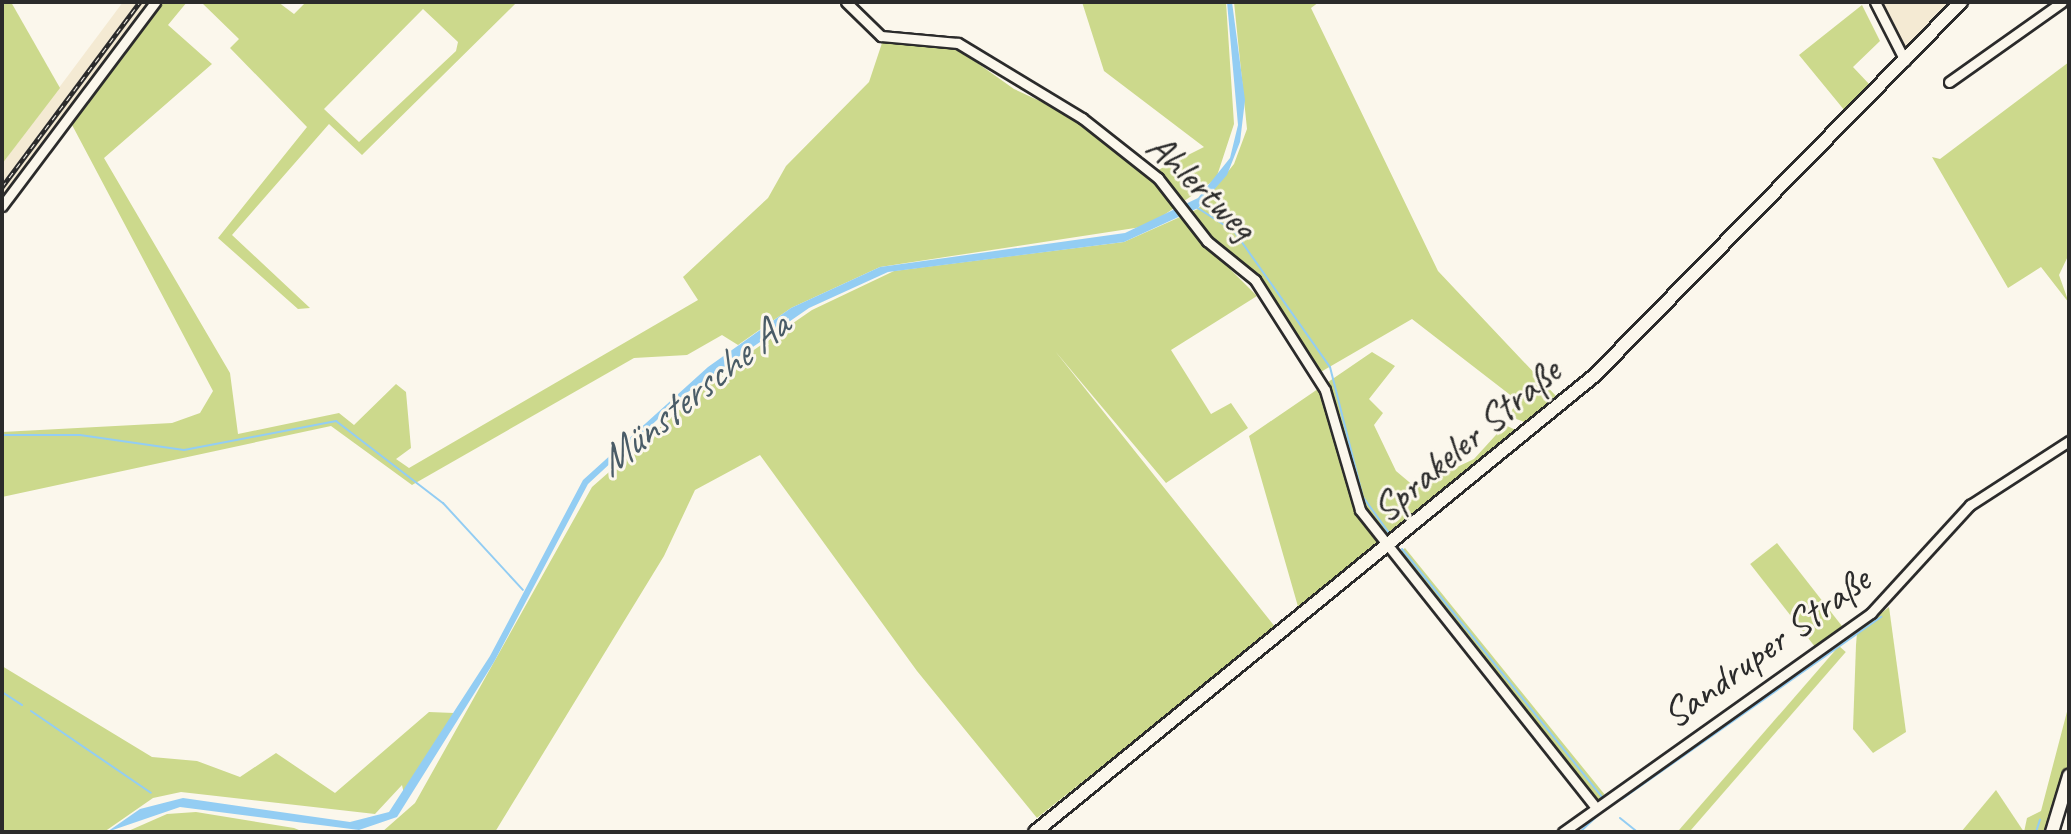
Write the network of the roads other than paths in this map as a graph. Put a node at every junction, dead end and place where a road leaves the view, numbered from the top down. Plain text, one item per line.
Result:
1 (155, 2) edge
2 (846, 2) edge
3 (1875, 2) edge
4 (1961, 2) edge
5 (2062, 2) edge
6 (1905, 61) junction
7 (1949, 82) dead end
8 (2, 206) edge
9 (2069, 441) edge
10 (1388, 548) junction
11 (2069, 776) edge
12 (1602, 803) junction
13 (1035, 832) edge
14 (1563, 832) edge
15 (2052, 832) edge

1 - 8 street
2 - 10 street, Ahlertweg
3 - 6 street
4 - 6 main road, Sprakeler Straße
5 - 7 street
6 - 10 main road, Sprakeler Straße
9 - 12 street, Sandruper Straße
10 - 12 street, Ahlertweg
10 - 13 main road, Sprakeler Straße
11 - 15 main road
12 - 14 street, Sandruper Straße

